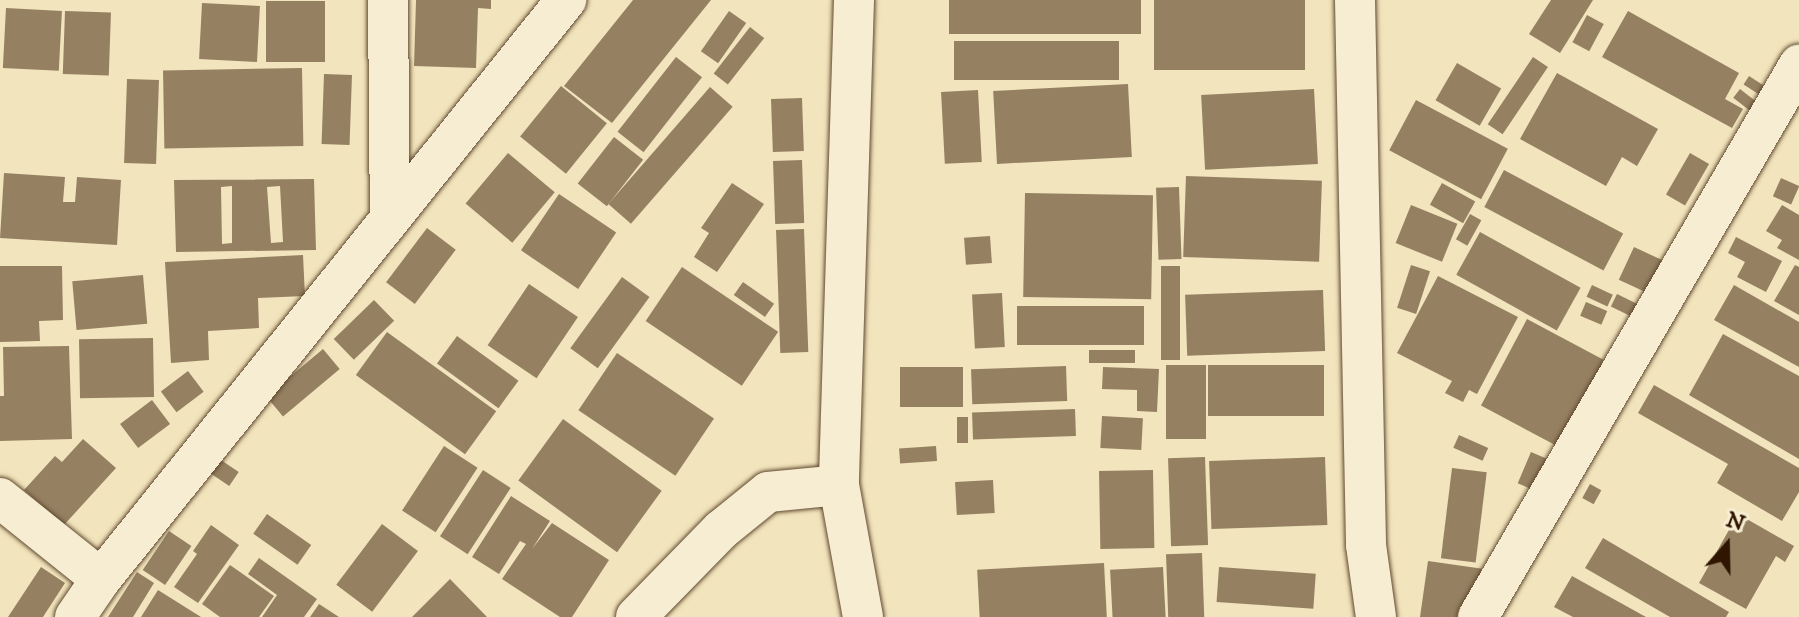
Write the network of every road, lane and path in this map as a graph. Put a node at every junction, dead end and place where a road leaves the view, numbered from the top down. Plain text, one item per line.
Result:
1 (388, 0) edge
2 (566, 0) edge
3 (854, 0) edge
4 (1355, 0) edge
5 (1799, 65) edge
6 (390, 218) junction
7 (839, 485) junction
8 (0, 498) edge
9 (101, 579) junction
10 (75, 617) edge
11 (636, 617) edge
12 (863, 617) edge
13 (1376, 617) edge
14 (1478, 617) edge

1 - 6 street
2 - 6 street
3 - 7 street
4 - 13 street
5 - 14 street
6 - 9 street
7 - 11 street
7 - 12 street
8 - 9 street
9 - 10 street

